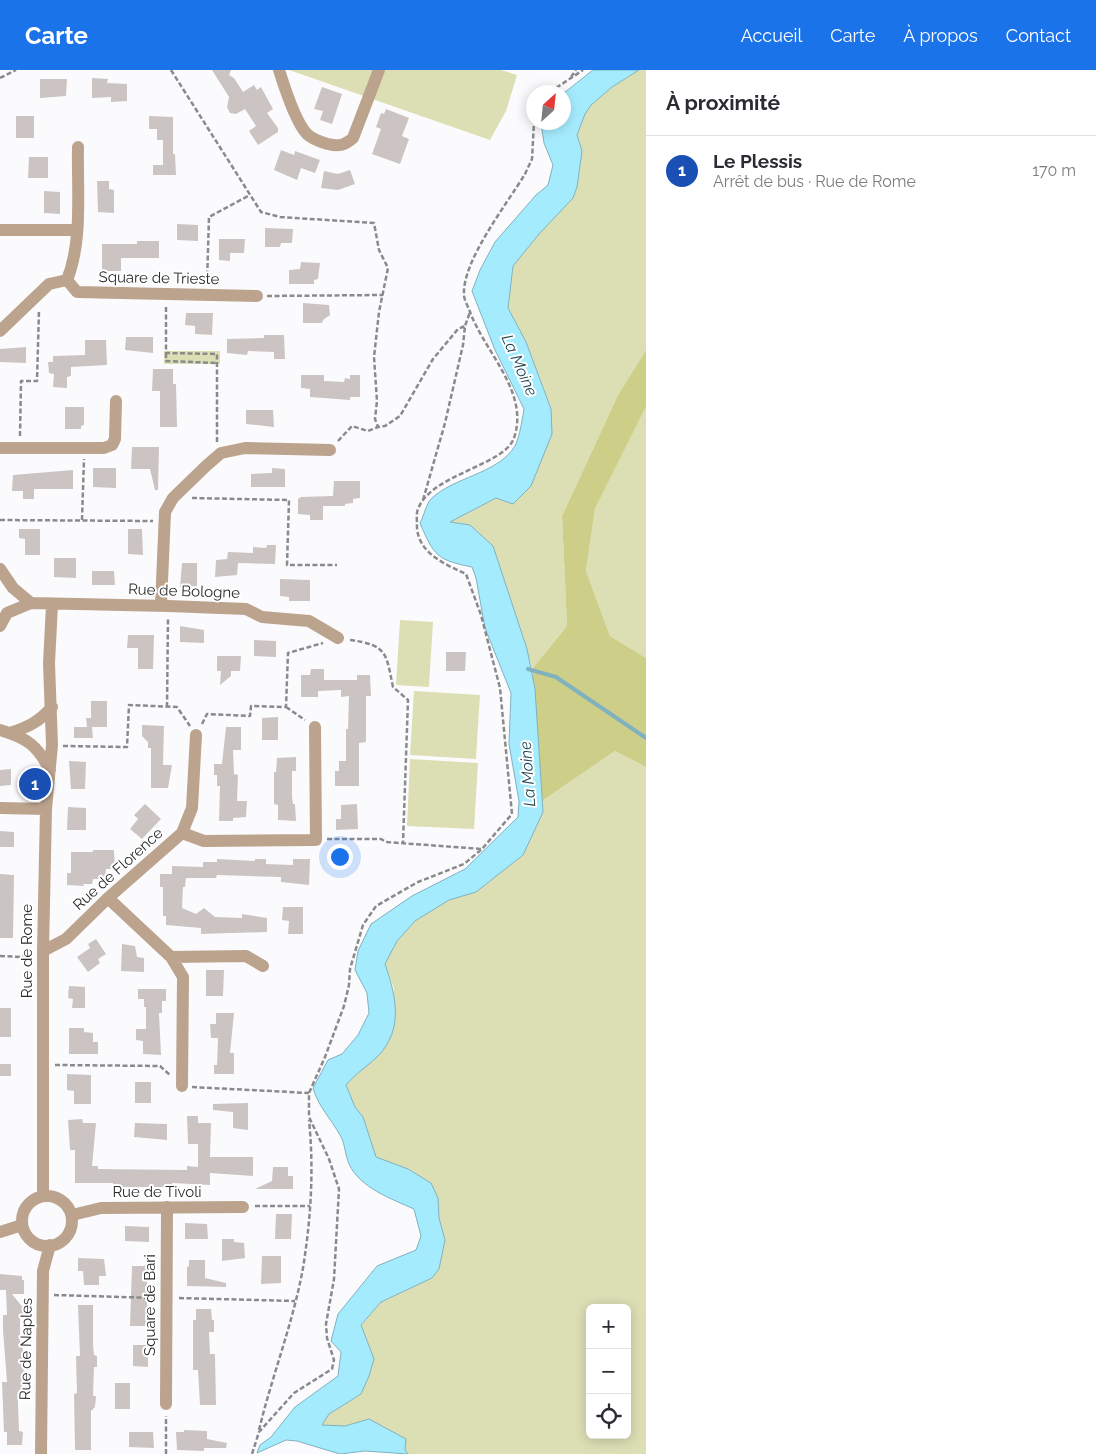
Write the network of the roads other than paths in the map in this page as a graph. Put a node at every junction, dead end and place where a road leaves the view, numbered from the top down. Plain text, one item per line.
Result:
1 (279, 70) edge
2 (379, 70) edge
3 (78, 147) dead end
4 (0, 230) edge
5 (77, 230) junction
6 (67, 280) junction
7 (257, 296) road end
8 (0, 331) edge
9 (116, 401) dead end
10 (0, 448) edge
11 (330, 450) road end
12 (0, 568) edge
13 (31, 603) junction
14 (52, 605) junction
15 (165, 606) junction
16 (0, 626) edge
17 (338, 638) road end
18 (52, 707) junction
19 (315, 727) road end
20 (5, 731) edge
21 (196, 735) road end
22 (50, 770) junction
23 (0, 808) edge
24 (46, 809) junction
25 (182, 833) junction
26 (108, 898) junction
27 (43, 951) junction
28 (171, 956) junction
29 (263, 966) dead end
30 (182, 1086) dead end
31 (43, 1196) junction
32 (167, 1208) junction
33 (243, 1208) road end
34 (72, 1215) junction
35 (22, 1225) junction
36 (0, 1232) edge
37 (50, 1246) junction
38 (166, 1404) road end
39 (41, 1454) edge

1 - 2 street
3 - 5 street
4 - 5 street
5 - 6 street
6 - 7 street, Square de Trieste
6 - 8 street
9 - 10 street
11 - 15 street
12 - 13 street
13 - 14 street, Rue de Bologne
13 - 16 street
14 - 15 street, Rue de Bologne
14 - 18 street, Rue de Rome
15 - 17 street, Rue de Bologne
18 - 20 street
18 - 22 street, Rue de Rome
19 - 25 street
20 - 22 street
21 - 25 street, Rue de Florence
22 - 24 street, Rue de Rome
23 - 24 street
24 - 27 street, Rue de Rome
25 - 26 street, Rue de Florence
26 - 27 street, Rue de Florence
26 - 28 street
27 - 31 street, Rue de Rome
28 - 29 street
28 - 30 street
31 - 34 street
31 - 35 street
32 - 33 street, Rue de Tivoli
32 - 34 street, Rue de Tivoli
32 - 38 street, Square de Bari
34 - 37 street
35 - 36 street
35 - 37 street
37 - 39 street, Rue de Naples

